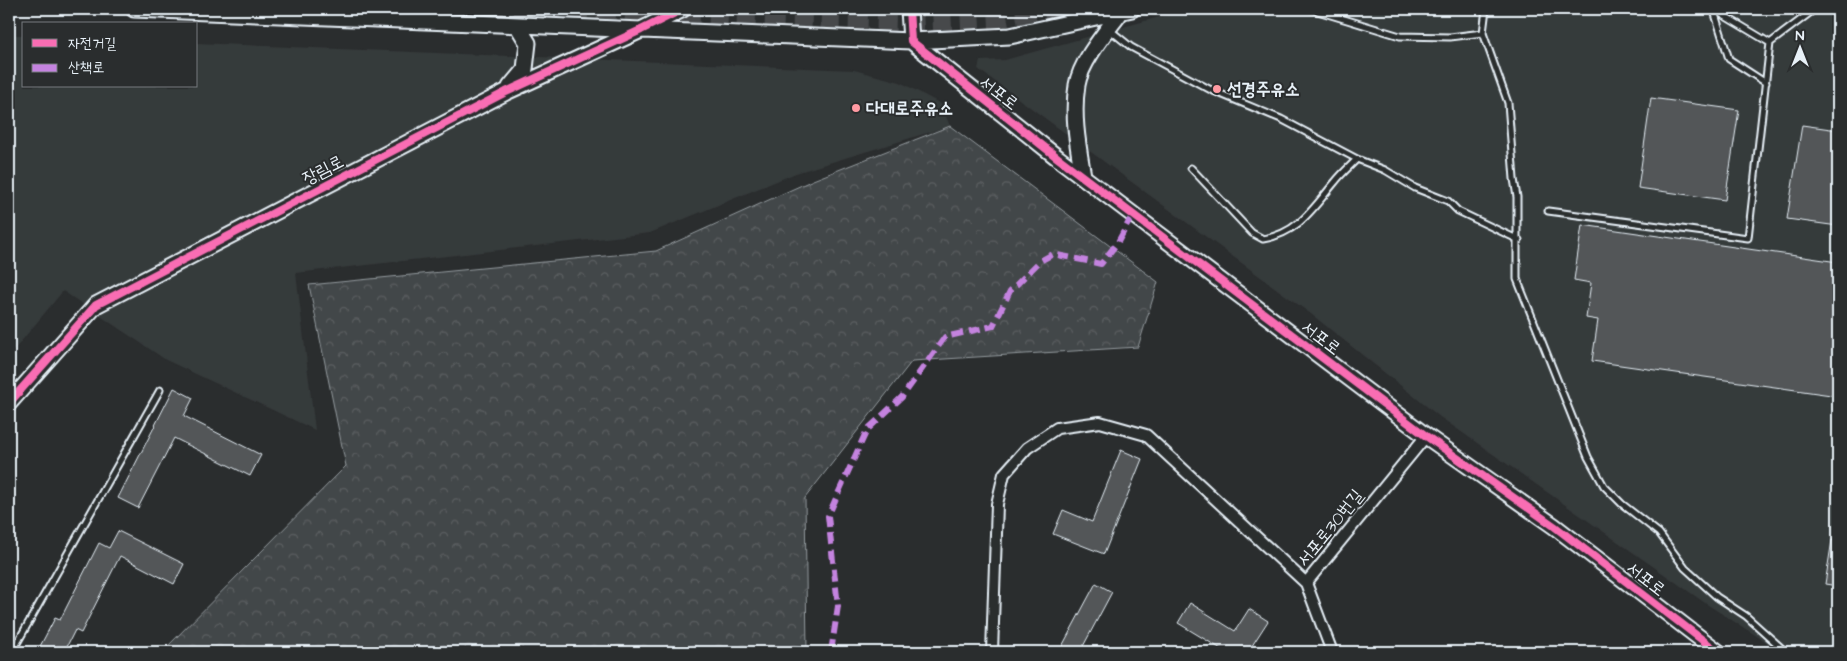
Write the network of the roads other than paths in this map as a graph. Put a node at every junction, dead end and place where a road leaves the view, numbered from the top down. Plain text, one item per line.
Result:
1 (134, 9) edge
2 (683, 9) edge
3 (909, 9) edge
4 (1310, 9) edge
5 (1486, 9) edge
6 (1713, 9) edge
7 (1815, 9) edge
8 (1126, 11) edge
9 (517, 25) junction
10 (1108, 28) junction
11 (641, 30) junction
12 (1483, 33) junction
13 (911, 41) junction
14 (1770, 43) junction
15 (1766, 83) junction
16 (506, 92) junction
17 (1357, 159) junction
18 (1192, 168) dead end
19 (1083, 176) junction
20 (1548, 211) dead end
21 (1519, 240) junction
22 (160, 390) dead end
23 (9, 404) edge
24 (1426, 436) junction
25 (1306, 582) junction
26 (12, 652) edge
27 (992, 652) edge
28 (1332, 652) edge
29 (1718, 652) edge
30 (1786, 652) edge

1 - 9 street
2 - 11 street, 장림로
3 - 13 street
4 - 12 lane
5 - 12 lane
6 - 14 lane
6 - 15 lane
7 - 14 lane
8 - 10 street
8 - 13 street
9 - 11 street
9 - 16 street
10 - 17 lane
10 - 19 street
11 - 13 street
11 - 16 street, 장림로
12 - 21 lane
13 - 19 street, 서포로
14 - 15 lane
15 - 20 lane
16 - 23 street, 장림로
17 - 18 lane
17 - 21 lane
19 - 24 street, 서포로
21 - 30 lane
22 - 26 lane
24 - 25 street, 서포로30번길
24 - 29 street, 서포로
25 - 27 street
25 - 28 street, 서포로30번길

